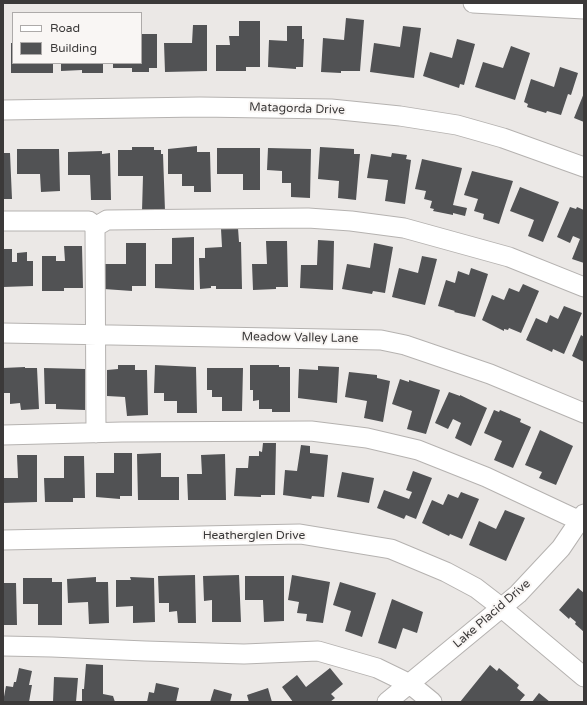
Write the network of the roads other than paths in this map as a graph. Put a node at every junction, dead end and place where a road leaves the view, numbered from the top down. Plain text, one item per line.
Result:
1 (473, 3) edge
2 (584, 9) edge
3 (3, 110) edge
4 (584, 167) edge
5 (3, 221) edge
6 (95, 227) junction
7 (584, 288) edge
8 (3, 333) edge
9 (96, 334) junction
10 (584, 413) edge
11 (96, 433) junction
12 (3, 435) edge
13 (581, 525) edge
14 (3, 540) edge
15 (502, 608) junction
16 (3, 646) edge
17 (584, 677) edge
18 (410, 684) junction
19 (387, 702) edge
20 (432, 702) edge

1 - 2 street
3 - 4 street, Matagorda Drive
5 - 6 street
6 - 7 street
6 - 9 street
8 - 9 street, Meadow Valley Lane
9 - 10 street, Meadow Valley Lane
9 - 11 street
11 - 12 street
11 - 13 street
13 - 15 street, Lake Placid Drive
14 - 15 street, Heatherglen Drive
15 - 17 street, Heatherglen Drive
15 - 18 street, Lake Placid Drive
16 - 18 street
18 - 19 street, Lake Placid Drive
18 - 20 street

